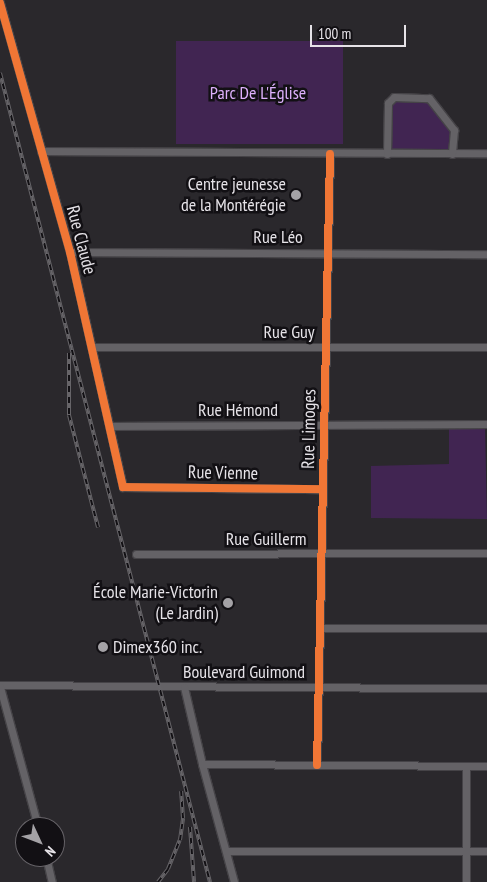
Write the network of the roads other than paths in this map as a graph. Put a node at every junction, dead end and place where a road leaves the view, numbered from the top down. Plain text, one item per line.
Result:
1 (0, 3) edge
2 (41, 151) junction
3 (487, 153) edge
4 (330, 154) junction
5 (387, 154) junction
6 (452, 154) junction
7 (70, 252) junction
8 (328, 252) junction
9 (487, 254) edge
10 (92, 347) junction
11 (326, 347) junction
12 (487, 347) edge
13 (487, 424) edge
14 (324, 425) junction
15 (110, 426) junction
16 (123, 487) joint
17 (323, 489) junction
18 (487, 553) edge
19 (136, 554) dead end
20 (321, 554) junction
21 (320, 628) junction
22 (487, 628) edge
23 (0, 686) edge
24 (184, 687) junction
25 (319, 687) junction
26 (487, 688) edge
27 (202, 764) junction
28 (317, 765) junction
29 (466, 766) junction
30 (487, 766) edge
31 (35, 817) edge
32 (226, 850) junction
33 (466, 851) junction
34 (487, 851) edge
35 (48, 867) edge
36 (52, 882) edge
37 (234, 882) edge
38 (466, 882) edge

1 - 2 street, Rue Claude
2 - 4 street
2 - 7 street, Rue Claude
3 - 6 street
4 - 5 street
4 - 8 street, Rue Limoges
5 - 6 street
5 - 6 street
7 - 8 street, Rue Léo
7 - 10 street, Rue Claude
8 - 9 street, Rue Léo
8 - 11 street, Rue Limoges
10 - 11 street, Rue Guy
10 - 15 street, Rue Claude
11 - 12 street, Rue Guy
11 - 14 street, Rue Limoges
13 - 14 street, Rue Hémond
14 - 15 street, Rue Hémond
14 - 17 street, Rue Limoges
15 - 16 street, Rue Claude
16 - 17 street, Rue Vienne
17 - 20 street, Rue Limoges
18 - 20 street, Rue Guillerm
19 - 20 street, Rue Guillerm
20 - 21 street, Rue Limoges
21 - 22 street
21 - 25 street, Rue Limoges
23 - 24 street, Boulevard Guimond
23 - 31 street
24 - 25 street, Boulevard Guimond
24 - 27 street
25 - 26 street, Boulevard Guimond
25 - 28 street, Rue Limoges
27 - 28 street
27 - 32 street
28 - 29 street
29 - 30 street
29 - 33 street
32 - 33 street
32 - 37 street
33 - 34 street
33 - 38 street
35 - 36 street

